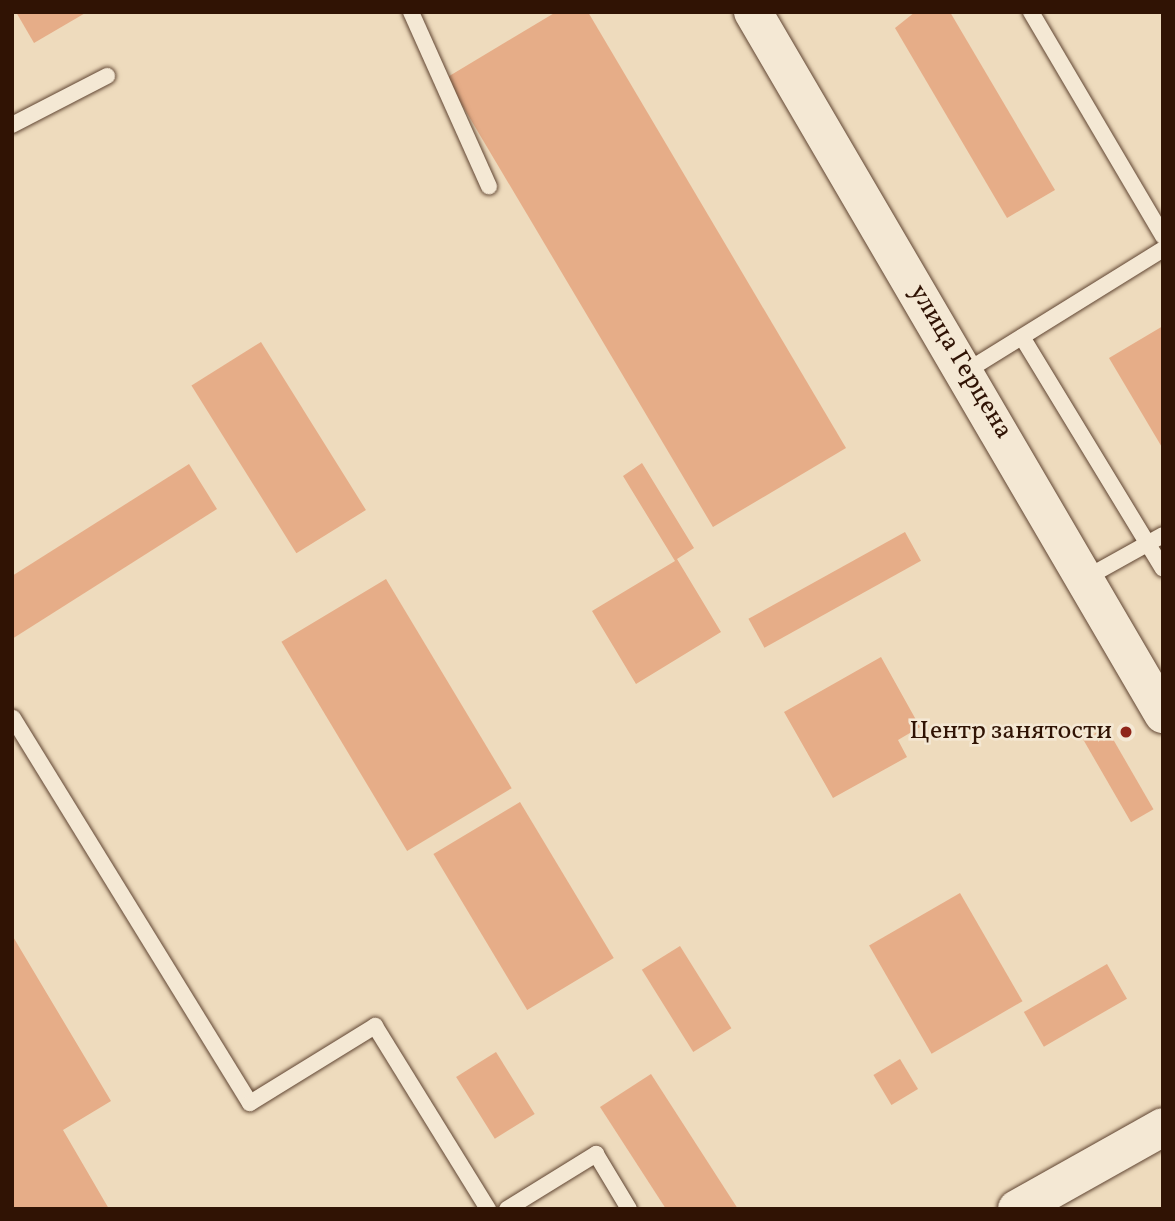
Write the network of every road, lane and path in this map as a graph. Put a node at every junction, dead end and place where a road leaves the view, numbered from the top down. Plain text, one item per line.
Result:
1 (411, 12) edge
2 (753, 12) edge
3 (1031, 12) edge
4 (107, 76) dead end
5 (12, 125) edge
6 (489, 186) dead end
7 (1163, 236) edge
8 (1163, 249) edge
9 (1022, 337) junction
10 (965, 372) junction
11 (1163, 535) edge
12 (1148, 544) junction
13 (1163, 569) edge
14 (1084, 579) junction
15 (1163, 714) edge
16 (13, 718) edge
17 (1163, 1126) edge
18 (488, 1209) edge
19 (507, 1209) edge
20 (629, 1209) edge
21 (1017, 1209) edge

1 - 6 lane
2 - 10 main road, улица Герцена
3 - 7 lane
4 - 5 lane
8 - 9 lane
9 - 10 lane
9 - 12 lane
10 - 14 main road, улица Герцена
11 - 12 lane
12 - 13 lane
12 - 14 lane
14 - 15 main road, улица Герцена
16 - 18 lane
17 - 21 main road
19 - 20 lane

